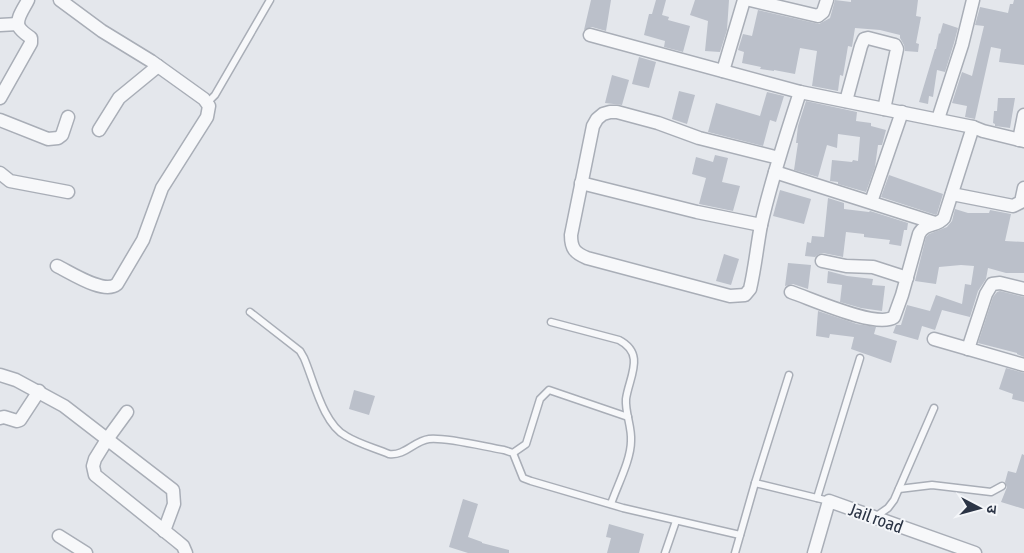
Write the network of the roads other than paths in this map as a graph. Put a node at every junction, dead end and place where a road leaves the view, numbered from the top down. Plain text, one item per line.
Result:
1 (28, 0) edge
2 (60, 0) edge
3 (270, 0) edge
4 (744, 0) edge
5 (750, 0) edge
6 (827, 0) edge
7 (974, 0) edge
8 (18, 24) junction
9 (0, 25) edge
10 (590, 35) dead end
11 (158, 66) junction
12 (722, 71) junction
13 (4, 84) edge
14 (800, 92) junction
15 (0, 98) edge
16 (846, 101) junction
17 (208, 102) junction
18 (884, 108) junction
19 (902, 112) junction
20 (1024, 115) edge
21 (68, 117) dead end
22 (938, 119) junction
23 (0, 120) edge
24 (974, 127) junction
25 (99, 130) dead end
26 (1022, 140) edge
27 (779, 158) junction
28 (775, 172) junction
29 (0, 173) edge
30 (581, 183) junction
31 (1024, 188) edge
32 (68, 192) dead end
33 (952, 194) junction
34 (872, 202) junction
35 (935, 223) junction
36 (762, 225) junction
37 (822, 261) dead end
38 (57, 266) dead end
39 (906, 278) junction
40 (1024, 290) edge
41 (791, 292) dead end
42 (250, 312) dead end
43 (551, 322) dead end
44 (934, 338) dead end
45 (968, 348) junction
46 (860, 358) dead end
47 (1024, 365) edge
48 (0, 375) edge
49 (789, 376) dead end
50 (39, 391) junction
51 (934, 408) dead end
52 (127, 412) dead end
53 (628, 417) junction
54 (0, 418) edge
55 (108, 439) junction
56 (513, 453) junction
57 (755, 483) junction
58 (1002, 486) dead end
59 (899, 489) junction
60 (823, 500) junction
61 (611, 504) junction
62 (875, 517) junction
63 (676, 521) junction
64 (164, 531) junction
65 (740, 535) junction
66 (59, 536) dead end
67 (86, 553) edge
68 (186, 553) edge
69 (665, 553) edge
70 (735, 553) edge
71 (814, 553) edge
72 (975, 553) edge

1 - 8 street
2 - 11 street
3 - 17 lane
4 - 12 street
5 - 6 street
7 - 22 street
8 - 9 street
8 - 13 street
10 - 12 street
11 - 17 street
11 - 25 street
12 - 14 street
13 - 15 street
14 - 16 street
14 - 27 street
16 - 18 street
16 - 18 street
17 - 38 street
18 - 19 street
19 - 22 street
19 - 34 street
20 - 26 street
21 - 23 street
22 - 24 street
24 - 26 street
24 - 33 street
27 - 28 street
27 - 30 street
28 - 34 street
28 - 36 street
29 - 32 street
30 - 36 street
30 - 36 street
31 - 33 street
33 - 35 street
34 - 35 street
35 - 39 street
37 - 39 street
39 - 41 street
40 - 45 street
42 - 56 lane
43 - 53 lane
44 - 45 street
45 - 47 street
46 - 60 lane
48 - 50 street
49 - 57 lane
50 - 54 street
50 - 55 street
51 - 59 lane
52 - 55 street
53 - 56 lane
53 - 61 lane
55 - 64 street
55 - 64 street
56 - 61 lane
57 - 60 lane
57 - 65 lane
58 - 59 lane
59 - 62 lane
60 - 62 street, Jail road
60 - 71 street, Jail road
61 - 63 lane
62 - 72 street, Jail road
63 - 65 lane
63 - 69 lane
64 - 68 street
65 - 70 lane
66 - 67 street

